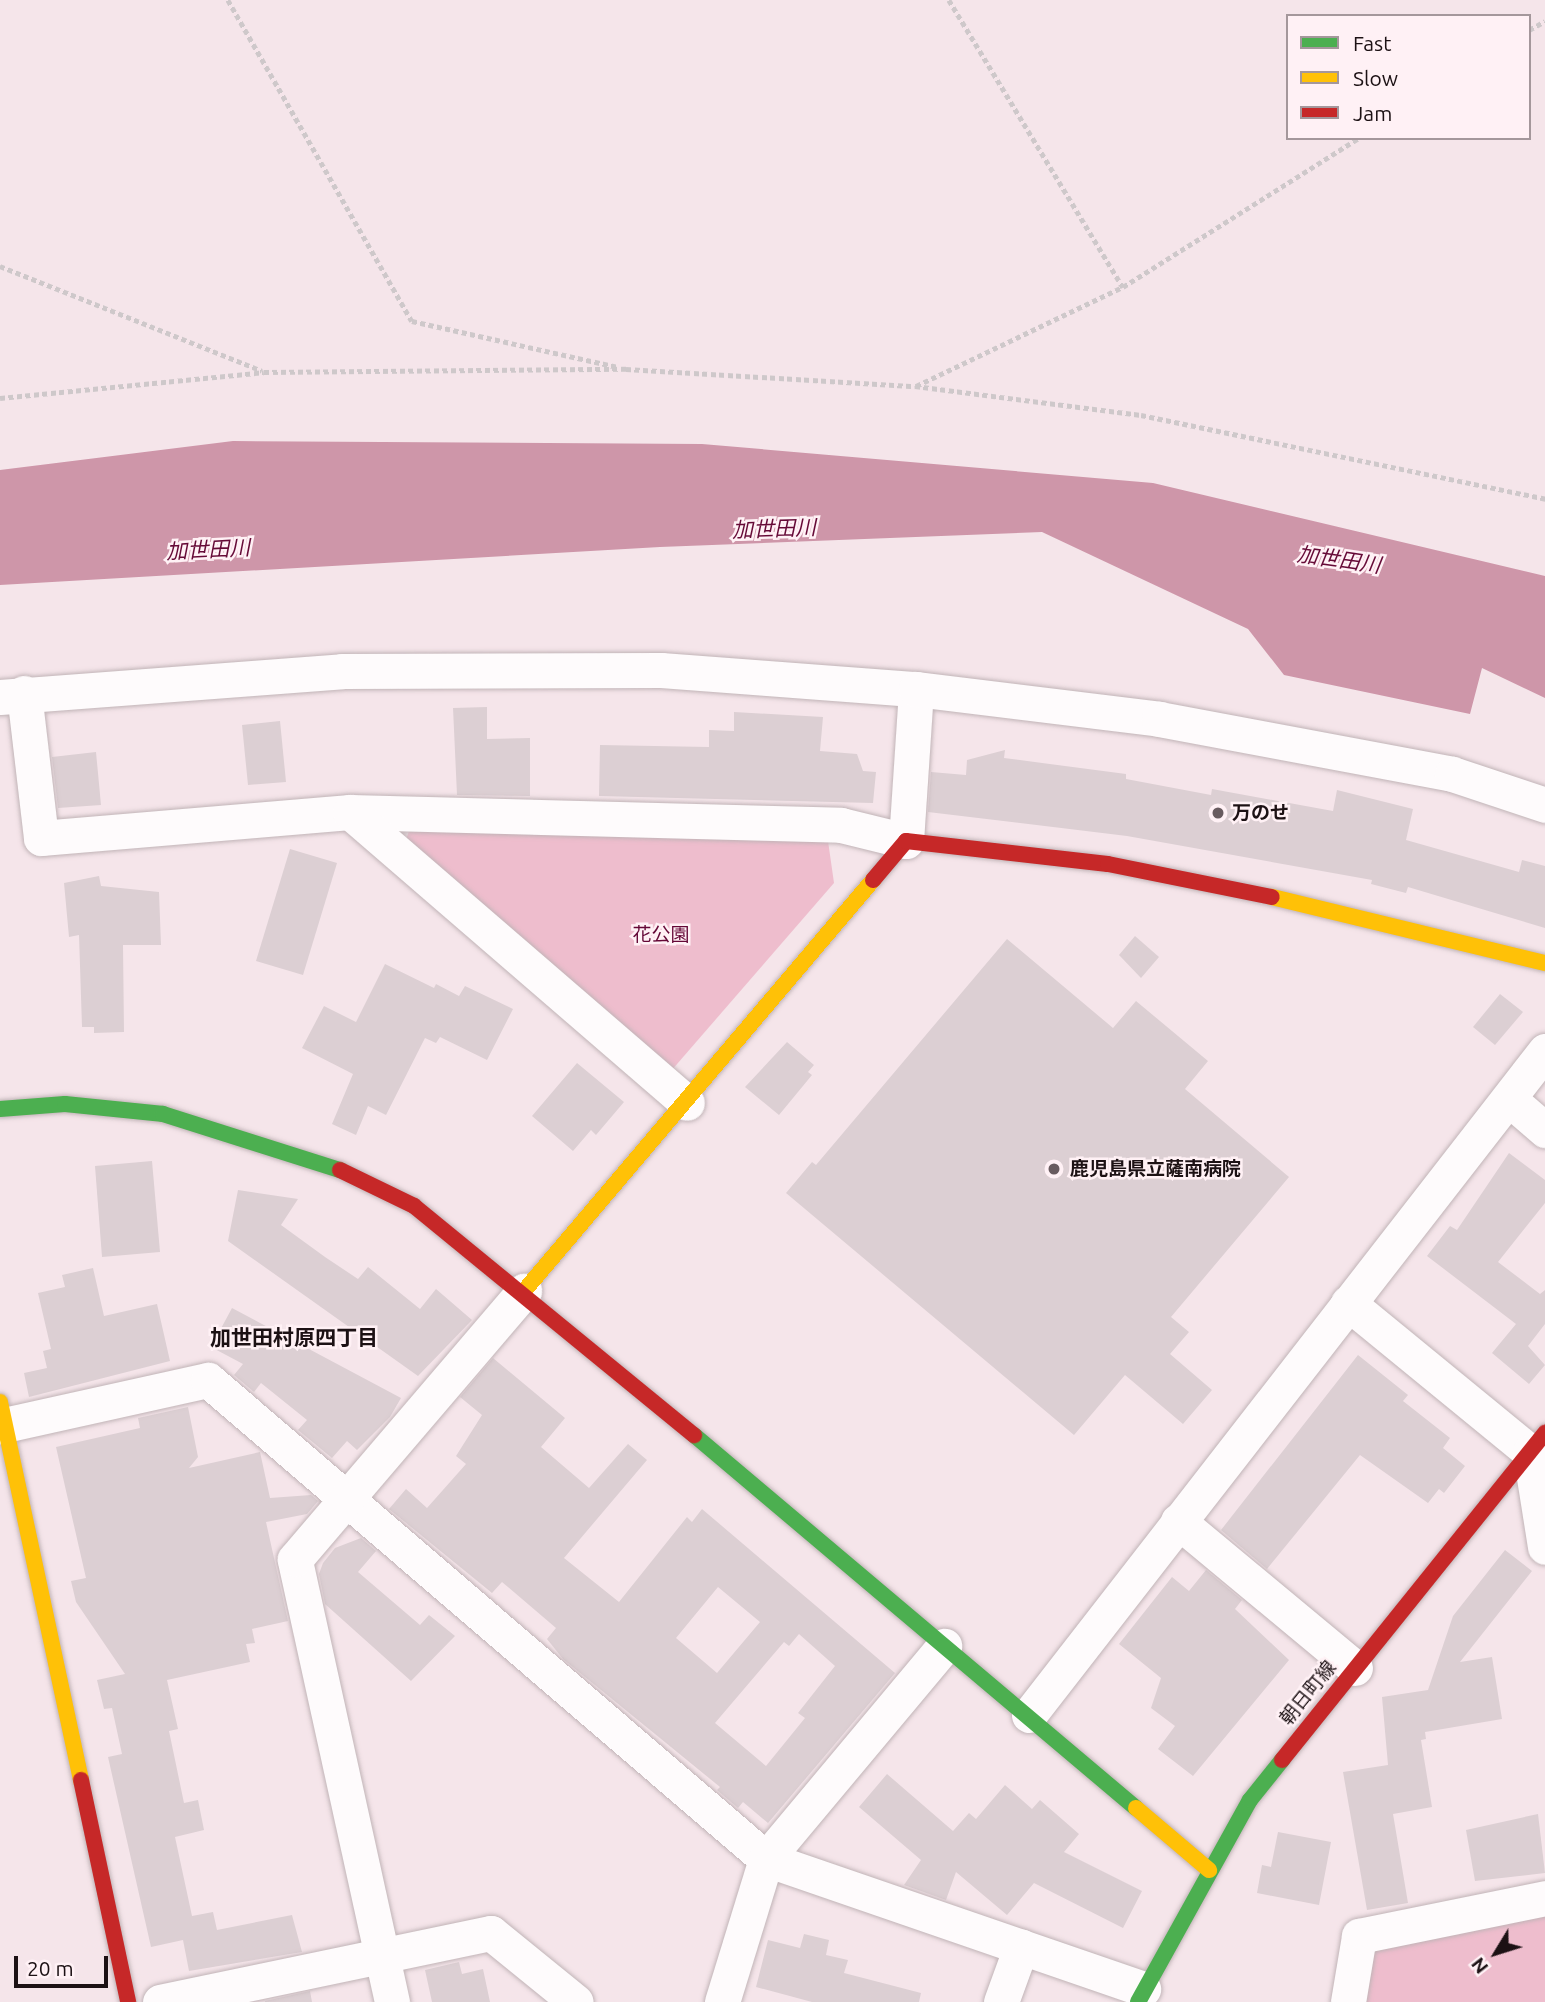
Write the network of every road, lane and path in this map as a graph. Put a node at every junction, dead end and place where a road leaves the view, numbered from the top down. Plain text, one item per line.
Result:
1 (228, 0) edge
2 (949, 0) edge
3 (1356, 140) edge
4 (0, 266) edge
5 (1123, 287) junction
6 (626, 369) junction
7 (264, 372) junction
8 (915, 386) junction
9 (0, 398) edge
10 (1545, 499) edge
11 (916, 689) junction
12 (12, 695) edge
13 (1545, 805) edge
14 (349, 812) junction
15 (906, 841) junction
16 (1545, 963) edge
17 (1545, 1051) edge
18 (1509, 1099) junction
19 (687, 1103) junction
20 (0, 1109) edge
21 (1545, 1130) edge
22 (524, 1291) junction
23 (1348, 1303) junction
24 (1, 1417) edge
25 (1537, 1442) edge
26 (343, 1498) junction
27 (1178, 1521) junction
28 (1545, 1547) edge
29 (944, 1646) junction
30 (1355, 1668) junction
31 (1029, 1715) junction
32 (766, 1858) junction
33 (1209, 1870) junction
34 (1545, 1898) edge
35 (1021, 1947) junction
36 (382, 1958) junction
37 (1141, 1995) edge
38 (128, 2002) edge
39 (160, 2002) edge
40 (392, 2002) edge
41 (576, 2002) edge
42 (722, 2002) edge
43 (1001, 2002) edge
44 (1348, 2002) edge

1 - 6 path
2 - 5 path
3 - 5 path
4 - 7 path
5 - 8 path
6 - 7 path
6 - 8 path
7 - 9 path
8 - 10 path
11 - 12 street
11 - 13 street
11 - 15 street
12 - 14 street
14 - 15 street
14 - 19 street
15 - 16 street
15 - 19 street
17 - 18 street
18 - 21 street
18 - 23 street
19 - 22 street
20 - 22 street
22 - 26 street
22 - 29 street
23 - 25 street
23 - 27 street
24 - 26 street
24 - 38 street
25 - 28 street
25 - 30 street, 朝日町線
26 - 32 street
26 - 36 street
27 - 30 street
27 - 31 street
29 - 31 street
29 - 32 street
30 - 33 street, 朝日町線
31 - 33 street
32 - 35 street
32 - 42 street
33 - 37 street, 朝日町線
34 - 44 street
35 - 37 street
35 - 43 street
36 - 39 street
36 - 40 street
36 - 41 street

